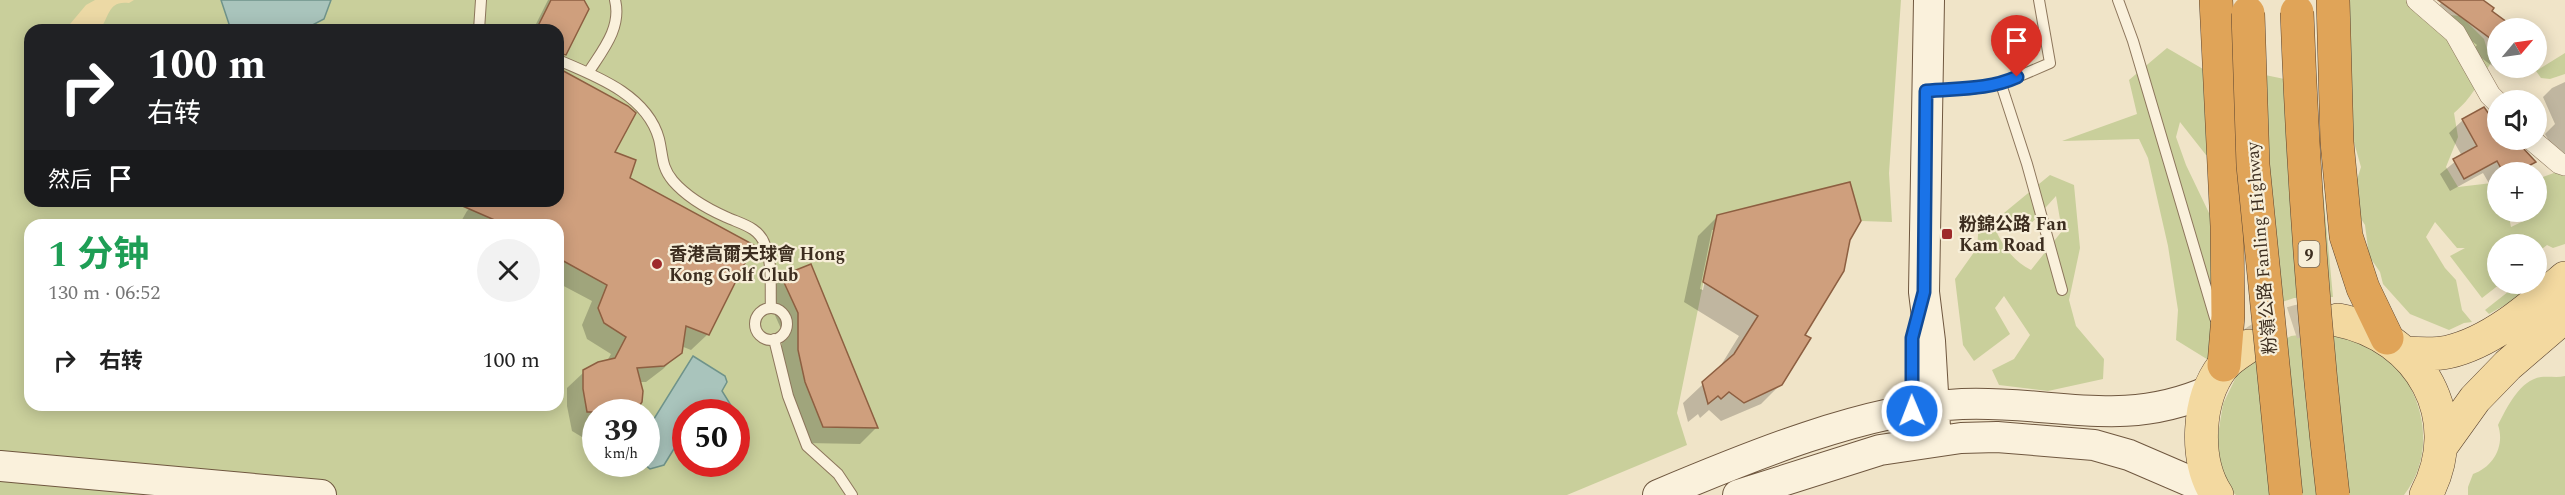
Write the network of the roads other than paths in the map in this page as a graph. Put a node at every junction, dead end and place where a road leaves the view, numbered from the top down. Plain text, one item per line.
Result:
1 (481, 0) edge
2 (615, 0) edge
3 (1929, 0) edge
4 (2039, 0) edge
5 (2118, 0) edge
6 (2216, 0) edge
7 (2333, 0) edge
8 (2417, 0) edge
9 (2296, 6) edge
10 (2247, 7) edge
11 (479, 24) edge
12 (564, 63) edge
13 (588, 73) junction
14 (2001, 84) junction
15 (2487, 90) edge
16 (1926, 91) junction
17 (2544, 150) edge
18 (2565, 165) edge
19 (2565, 278) edge
20 (2062, 290) dead end
21 (771, 308) junction
22 (2565, 316) edge
23 (2338, 320) tunnel mouth
24 (774, 339) junction
25 (2397, 345) junction
26 (2227, 363) junction
27 (1923, 409) junction
28 (1926, 443) junction
29 (2442, 445) junction
30 (0, 466) edge
31 (1730, 482) edge
32 (851, 494) edge
33 (2216, 494) edge
34 (321, 495) edge
35 (1658, 495) edge
36 (2286, 495) edge
37 (2333, 495) edge
38 (2426, 495) edge

1 - 11 lane
2 - 13 lane
3 - 16 main road
4 - 14 lane
5 - 26 lane
6 - 26 highway
7 - 25 highway
8 - 15 street
9 - 37 highway, 9, bridge
10 - 36 highway, 粉嶺公路 Fanling Highway, bridge
12 - 13 lane
13 - 21 lane
14 - 16 lane
14 - 20 lane
16 - 27 main road
17 - 18 street
19 - 25 main road
21 - 24 lane
21 - 24 lane
22 - 29 main road
23 - 25 main road
24 - 32 lane
25 - 29 main road
26 - 27 main road
26 - 33 main road
27 - 28 main road
27 - 31 main road
28 - 31 main road
28 - 33 main road
29 - 38 main road
30 - 34 main road
31 - 35 main road

